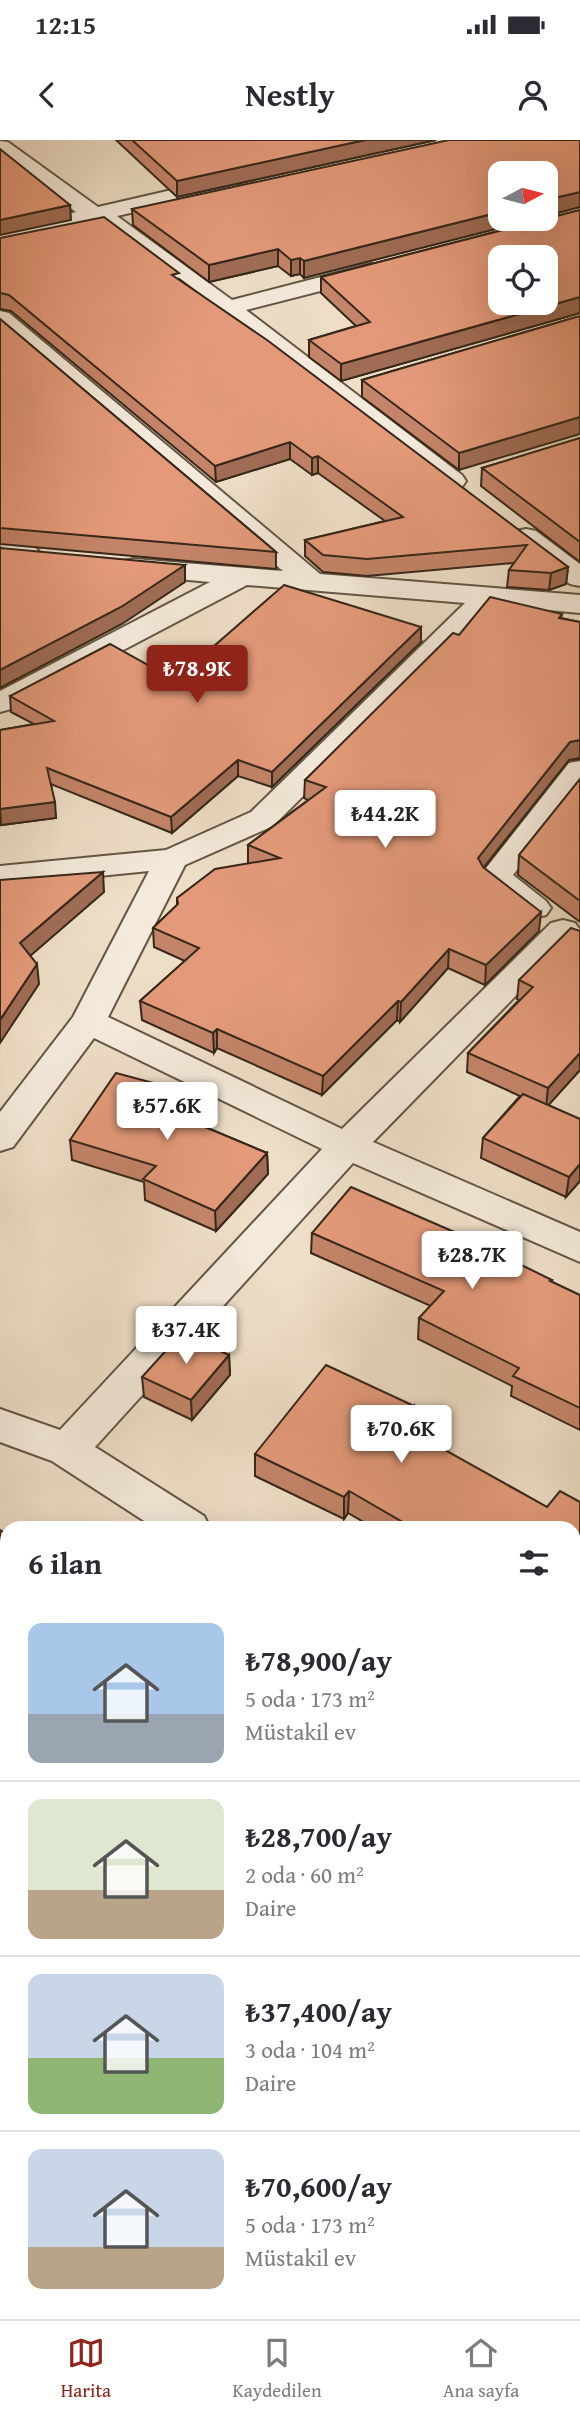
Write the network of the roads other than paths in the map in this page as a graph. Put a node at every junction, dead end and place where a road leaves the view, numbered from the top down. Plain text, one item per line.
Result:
1 (0, 147) edge
2 (245, 185) edge
3 (102, 217) junction
4 (0, 236) edge
5 (0, 245) edge
6 (391, 266) edge
7 (228, 308) junction
8 (0, 318) edge
9 (365, 385) edge
10 (338, 393) junction
11 (470, 485) dead end
12 (507, 522) edge
13 (0, 530) edge
14 (0, 554) edge
15 (108, 565) edge
16 (240, 577) junction
17 (580, 578) edge
18 (314, 583) junction
19 (487, 597) junction
20 (575, 601) edge
21 (0, 703) edge
22 (580, 769) edge
23 (172, 859) junction
24 (0, 876) edge
25 (571, 934) edge
26 (88, 1021) junction
27 (0, 1138) edge
28 (347, 1146) junction
29 (580, 1248) edge
30 (0, 1425) edge
31 (67, 1450) junction
32 (178, 1521) edge

1 - 3 street
2 - 3 street
3 - 4 street
3 - 5 street
3 - 7 street
6 - 7 street
7 - 10 street
8 - 18 street
9 - 10 street
10 - 11 street
12 - 17 street
13 - 14 street
15 - 16 street
16 - 18 street
16 - 21 street
18 - 19 street
19 - 20 street
19 - 23 street
22 - 25 street
23 - 24 street
23 - 26 street
25 - 28 street
26 - 27 street
26 - 28 street
28 - 29 street
28 - 31 street
30 - 31 street
31 - 32 street

